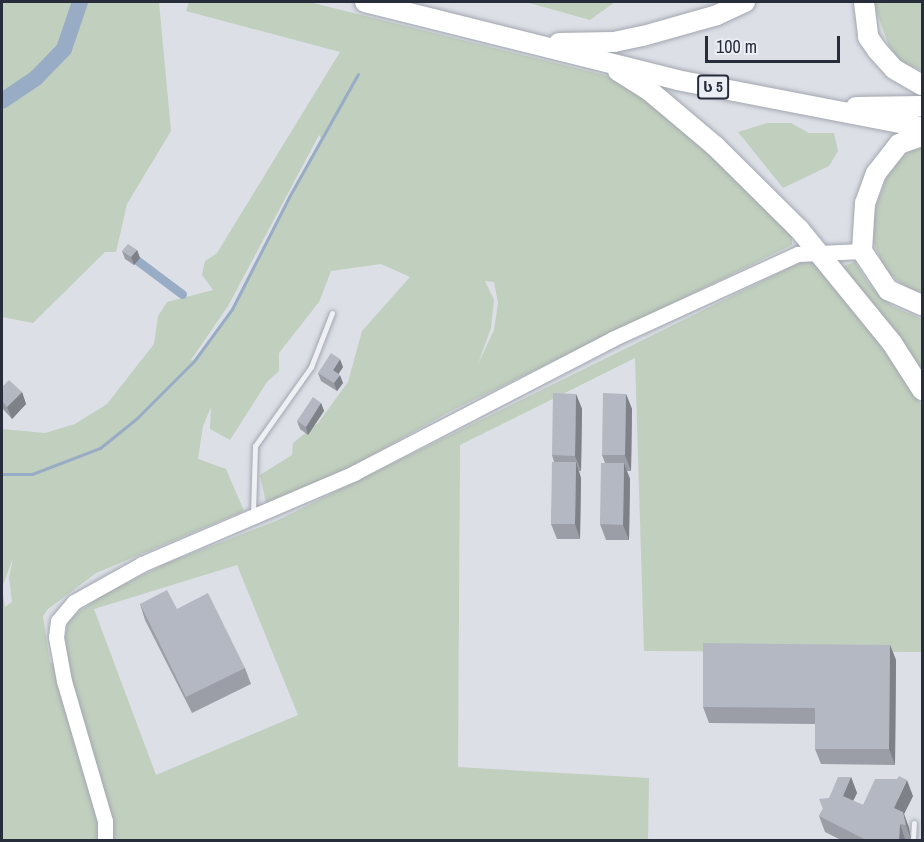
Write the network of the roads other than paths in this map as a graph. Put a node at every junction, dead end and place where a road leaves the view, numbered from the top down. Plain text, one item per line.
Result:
1 (365, 2) edge
2 (745, 2) edge
3 (864, 2) edge
4 (526, 42) junction
5 (605, 63) junction
6 (922, 85) edge
7 (922, 106) edge
8 (821, 108) junction
9 (922, 127) edge
10 (922, 136) edge
11 (799, 229) junction
12 (818, 250) junction
13 (862, 251) junction
14 (798, 254) junction
15 (922, 305) edge
16 (332, 313) dead end
17 (922, 390) edge
18 (254, 516) junction
19 (914, 823) dead end
20 (105, 840) edge
21 (913, 840) edge

1 - 4 highway, ს 5
2 - 4 highway
3 - 6 highway
4 - 5 highway, ს 5
5 - 8 highway, ს 5
5 - 11 highway
7 - 8 highway, ს 5
8 - 9 highway, ს 5
10 - 13 highway
11 - 12 highway
11 - 14 street
12 - 13 street
12 - 14 street
12 - 17 highway
13 - 15 highway
14 - 18 street
16 - 18 lane
18 - 20 street
19 - 21 lane

